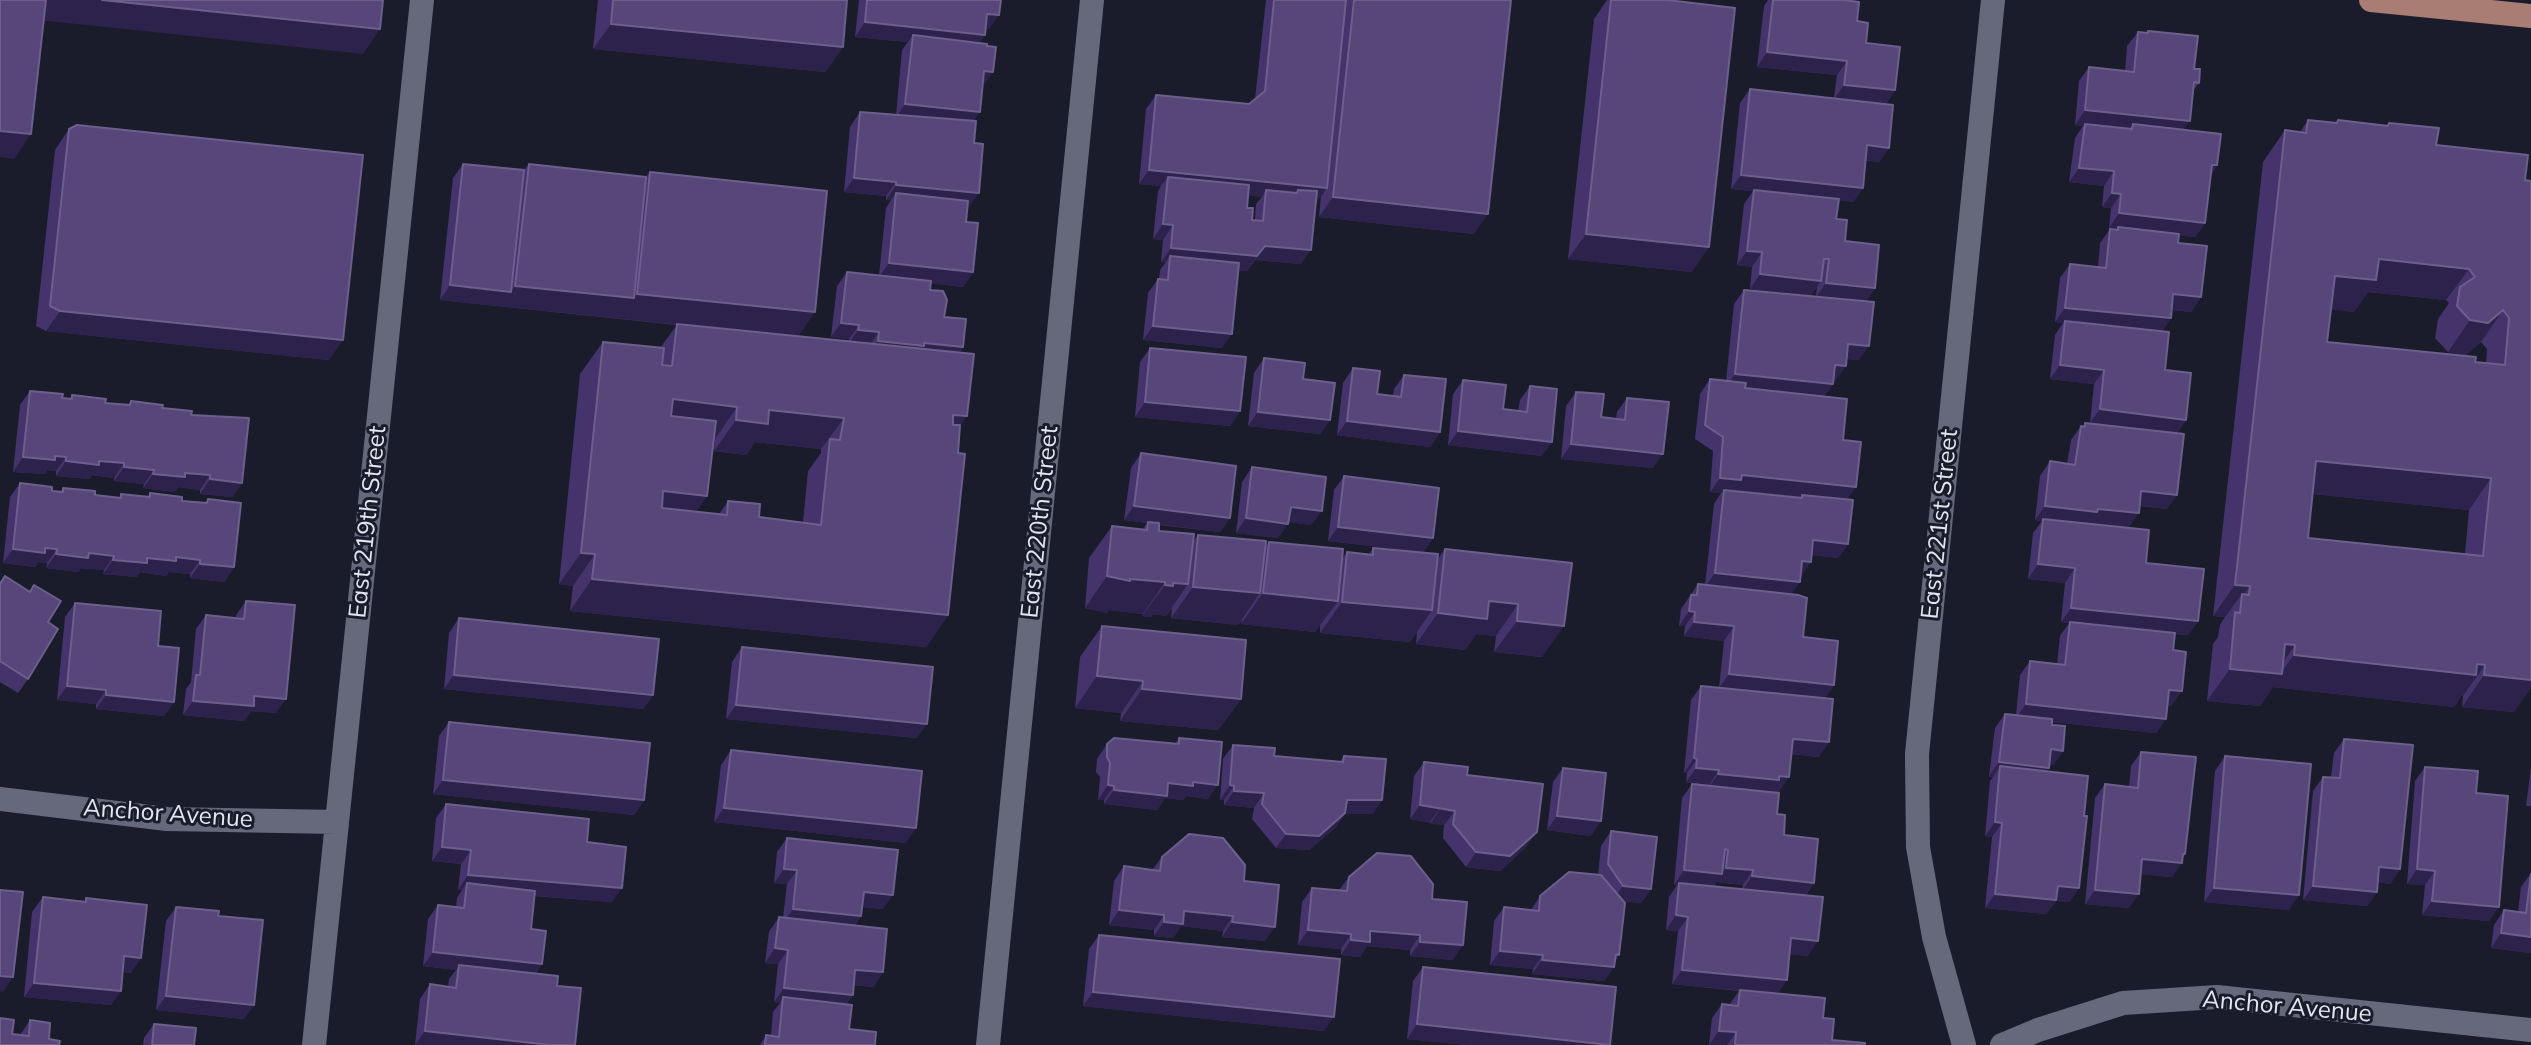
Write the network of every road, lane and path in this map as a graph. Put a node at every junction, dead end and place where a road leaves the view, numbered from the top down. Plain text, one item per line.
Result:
1 (422, 0) edge
2 (1092, 0) edge
3 (1993, 0) edge
4 (2371, 0) edge
5 (2531, 16) edge
6 (0, 799) edge
7 (337, 822) junction
8 (2531, 1030) edge
9 (314, 1045) edge
10 (988, 1045) edge
11 (1964, 1045) edge
12 (2002, 1045) edge

1 - 7 street, East 219th Street
2 - 10 street, East 220th Street
3 - 11 street, East 221st Street
4 - 5 main road
6 - 7 street, Anchor Avenue
7 - 9 street, East 219th Street
8 - 12 street, Anchor Avenue

